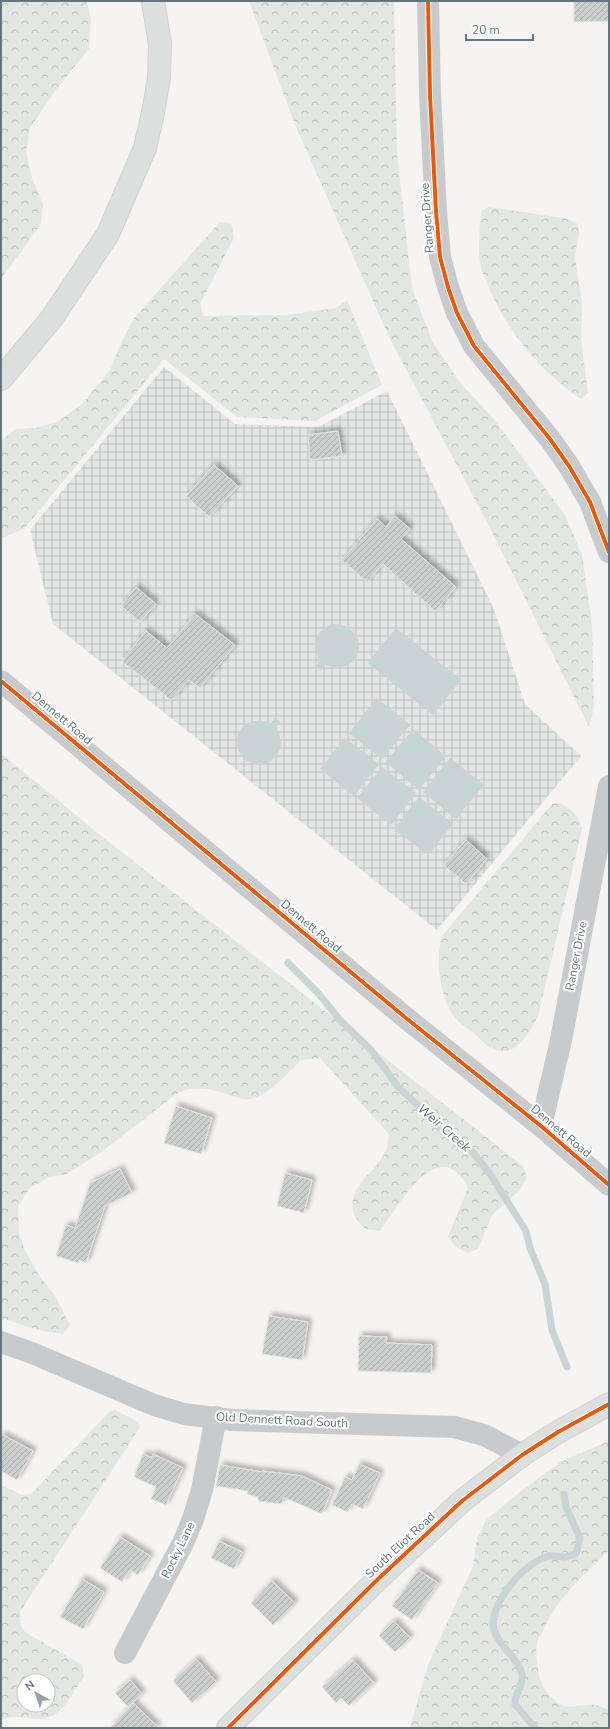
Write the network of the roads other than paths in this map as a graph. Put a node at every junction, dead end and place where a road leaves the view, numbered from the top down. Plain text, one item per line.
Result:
1 (153, 1) edge
2 (428, 1) edge
3 (1, 379) edge
4 (609, 552) edge
5 (1, 681) edge
6 (609, 786) edge
7 (541, 1126) junction
8 (609, 1185) edge
9 (1, 1342) edge
10 (609, 1404) edge
11 (216, 1417) junction
12 (522, 1455) junction
13 (125, 1653) dead end
14 (228, 1728) edge

1 - 3 main road
2 - 4 street, Ranger Drive
5 - 7 street, Dennett Road
6 - 7 street, Ranger Drive
7 - 8 street, Dennett Road
9 - 11 street, Old Dennett Road South
10 - 12 main road, South Eliot Road
11 - 12 street, Old Dennett Road South
11 - 13 street, Rocky Lane
12 - 14 main road, South Eliot Road

